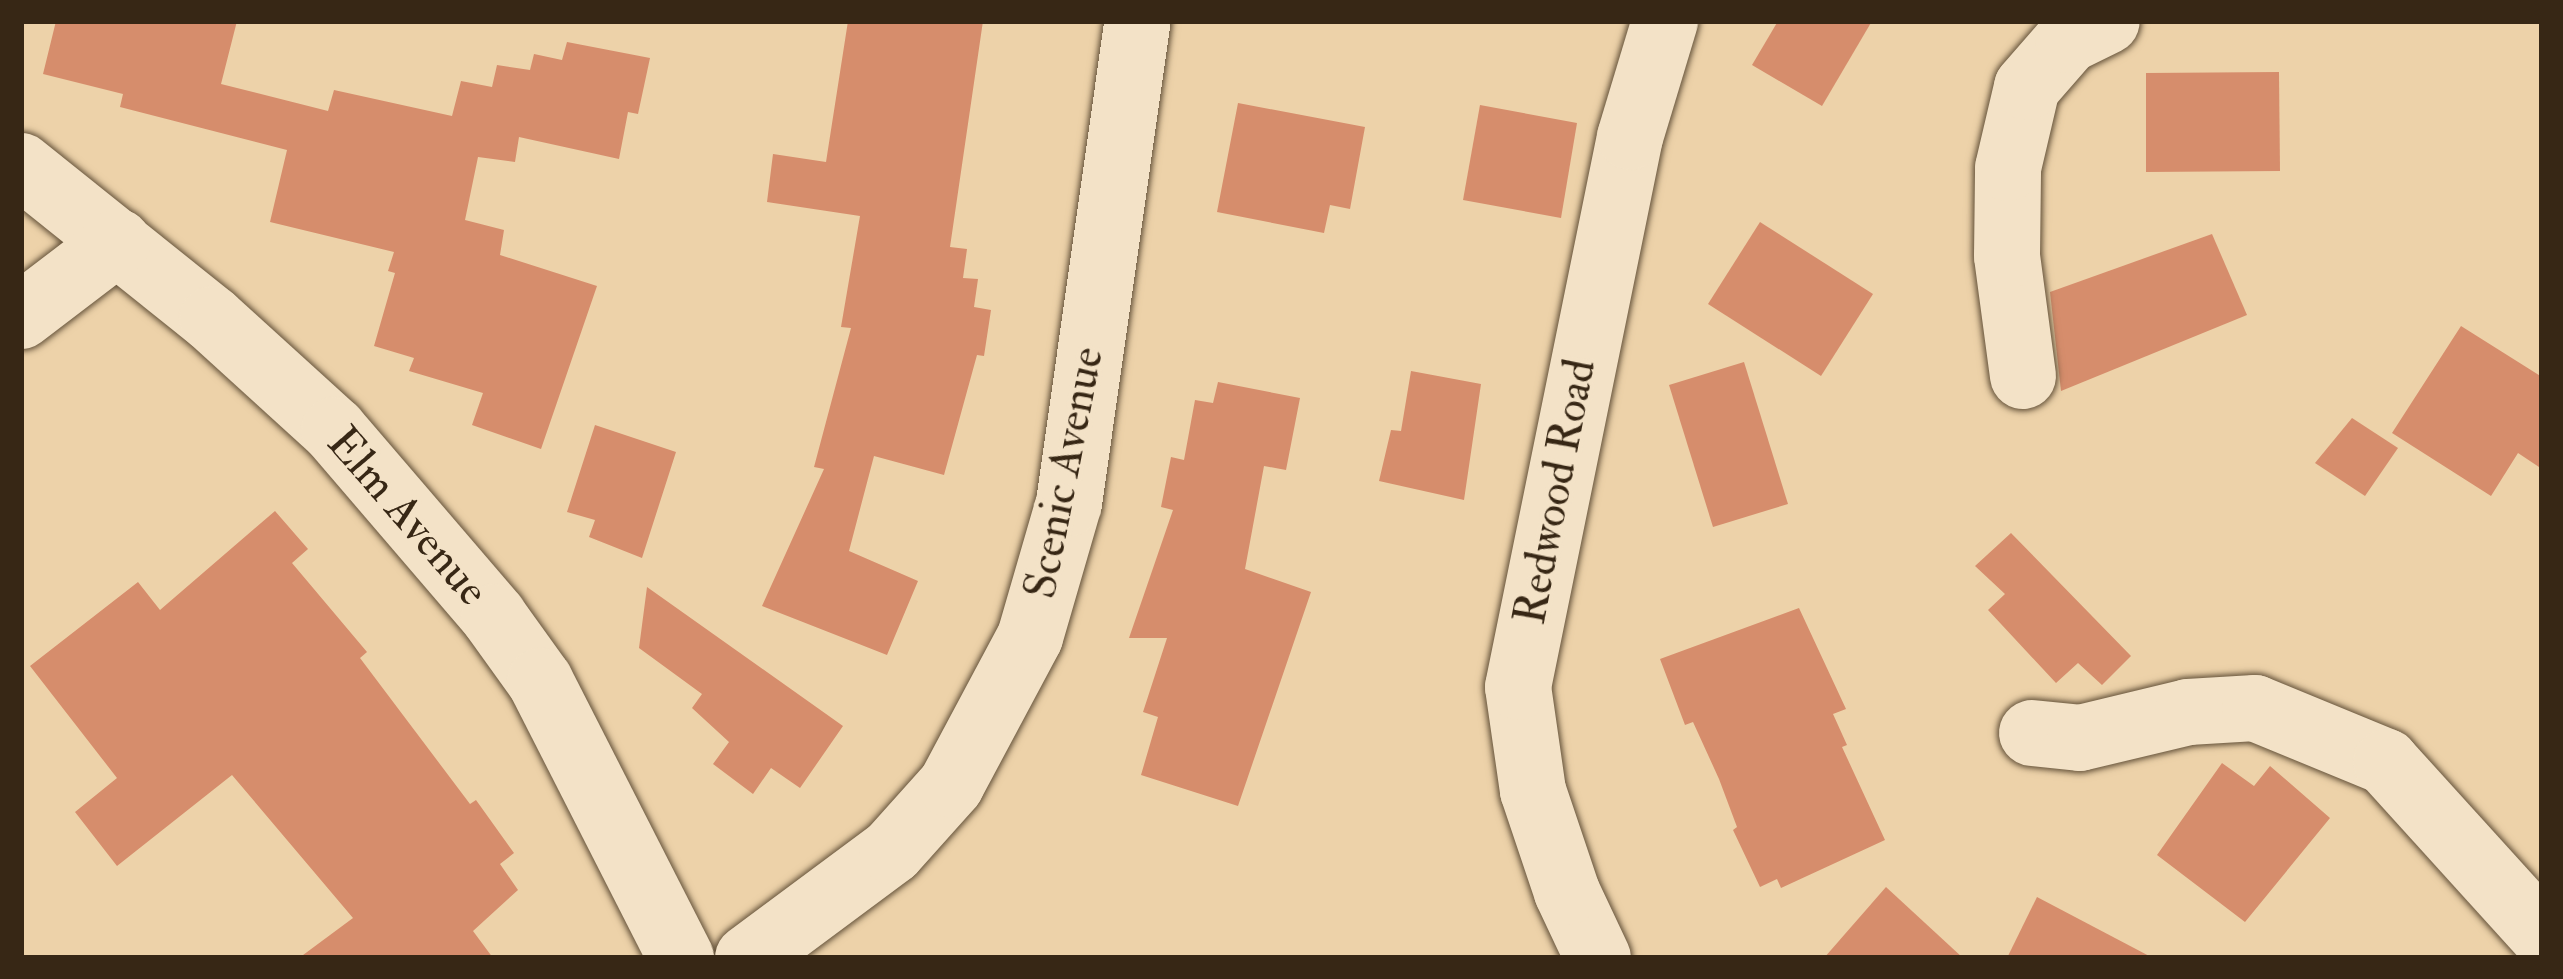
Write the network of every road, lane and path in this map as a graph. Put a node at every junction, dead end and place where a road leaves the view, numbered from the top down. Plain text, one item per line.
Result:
1 (1138, 21) edge
2 (1665, 21) edge
3 (2107, 21) edge
4 (21, 166) edge
5 (118, 242) junction
6 (21, 316) edge
7 (2023, 376) dead end
8 (2032, 733) dead end
9 (2542, 934) edge
10 (681, 958) edge
11 (748, 958) edge
12 (1598, 958) edge

1 - 11 street, Scenic Avenue
2 - 12 street, Redwood Road
3 - 7 street
4 - 5 street, Elm Avenue
5 - 6 street
5 - 10 street, Elm Avenue
8 - 9 street

